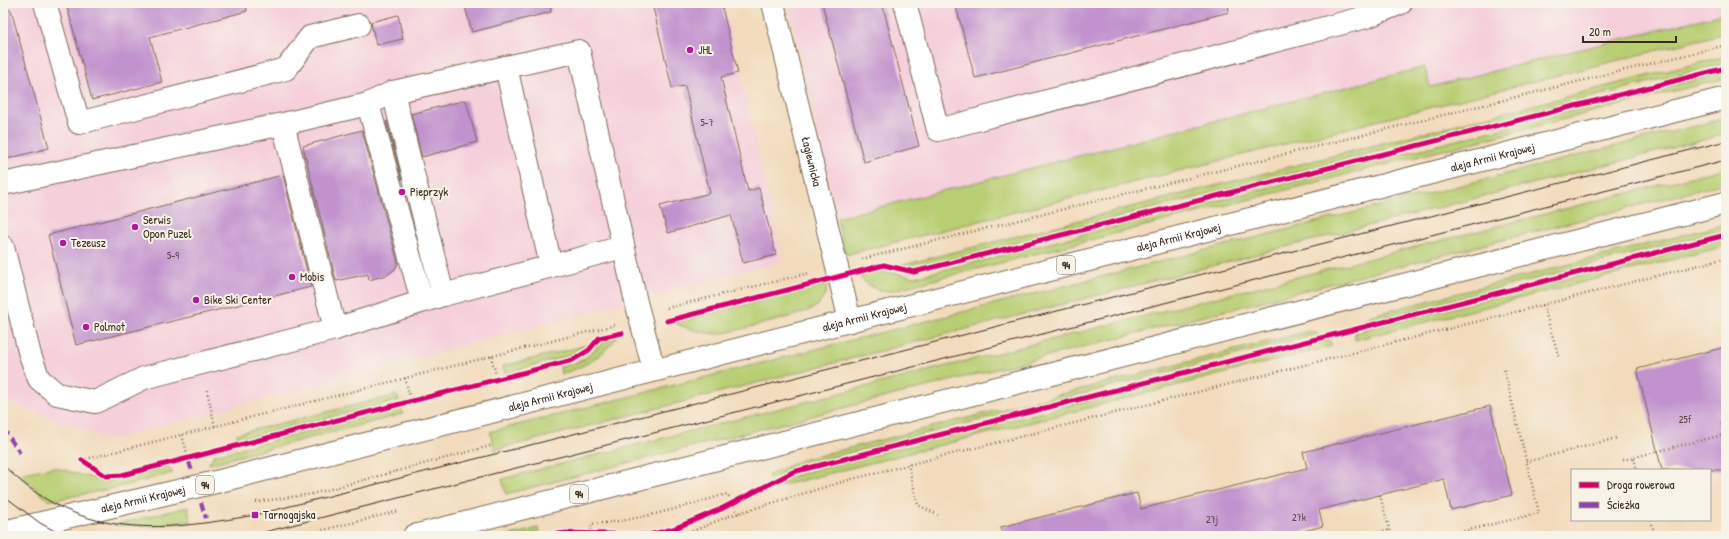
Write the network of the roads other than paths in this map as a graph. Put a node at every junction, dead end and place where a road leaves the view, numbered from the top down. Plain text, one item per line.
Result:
1 (46, 3) edge
2 (773, 3) edge
3 (905, 3) edge
4 (1401, 3) edge
5 (359, 25) dead end
6 (506, 67) junction
7 (392, 92) junction
8 (1726, 98) edge
9 (368, 104) junction
10 (283, 124) junction
11 (3, 184) edge
12 (1726, 203) edge
13 (3, 247) edge
14 (623, 247) junction
15 (551, 266) junction
16 (443, 295) junction
17 (422, 301) junction
18 (850, 320) junction
19 (335, 329) junction
20 (655, 370) junction
21 (3, 532) edge
22 (414, 536) edge

1 - 5 main road
2 - 18 main road, Łagiewnicka
3 - 4 main road
6 - 7 main road
6 - 14 main road
6 - 15 main road
7 - 9 main road
7 - 16 main road
8 - 18 main road, aleja Armii Krajowej / 94
9 - 10 main road
9 - 17 main road
10 - 11 main road
10 - 19 main road
12 - 22 main road, 94
13 - 19 main road
14 - 15 main road
14 - 20 main road
15 - 16 main road
16 - 17 main road
17 - 19 main road
18 - 20 main road, aleja Armii Krajowej / 94
20 - 21 main road, aleja Armii Krajowej / 94

